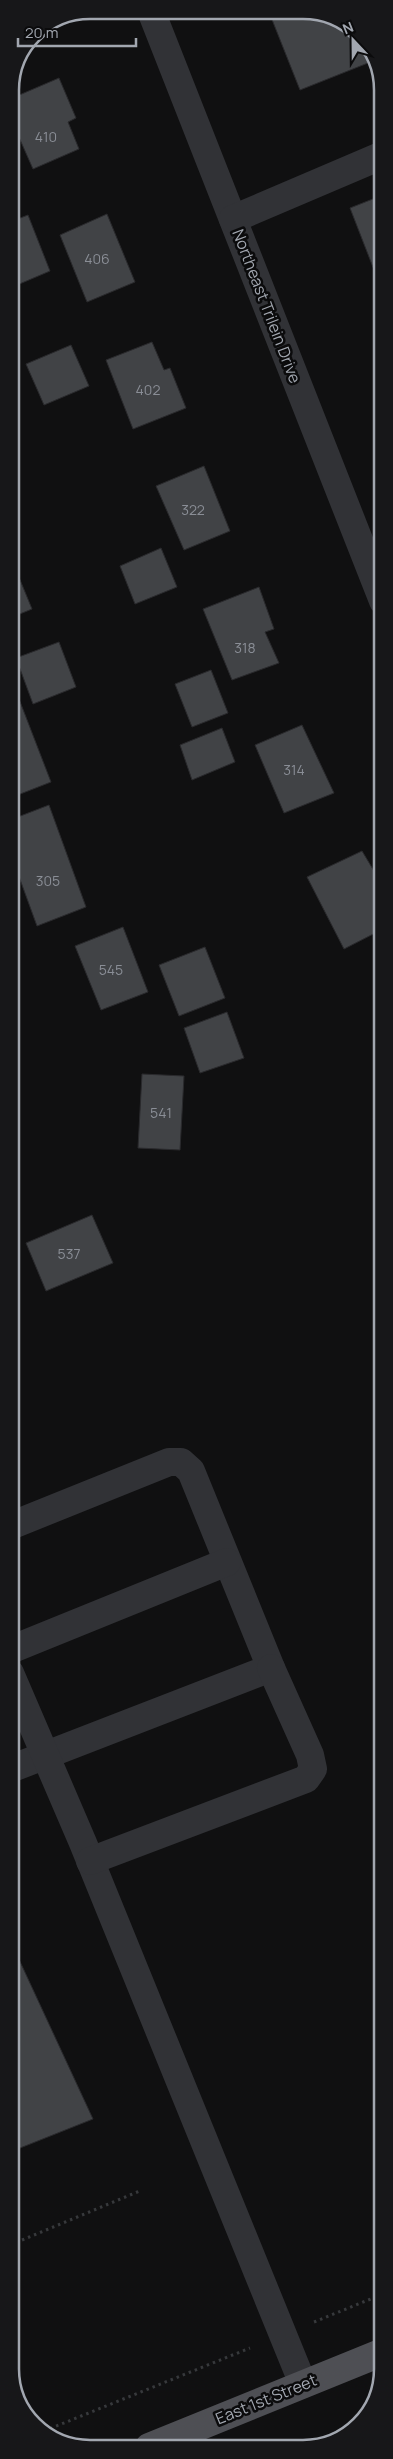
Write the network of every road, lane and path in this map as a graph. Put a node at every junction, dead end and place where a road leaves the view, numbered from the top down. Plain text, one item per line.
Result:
1 (154, 19) edge
2 (374, 159) edge
3 (233, 219) junction
4 (374, 578) edge
5 (19, 1522) edge
6 (227, 1562) junction
7 (19, 1646) edge
8 (270, 1668) junction
9 (19, 1695) edge
10 (45, 1755) junction
11 (19, 1765) edge
12 (90, 1861) junction
13 (142, 2190) dead end
14 (19, 2241) edge
15 (374, 2298) edge
16 (283, 2334) junction
17 (374, 2356) edge
18 (303, 2384) junction
19 (50, 2428) edge
20 (165, 2440) edge

1 - 3 street, Northeast Trilein Drive
2 - 3 street
3 - 4 street, Northeast Trilein Drive
5 - 6 street
6 - 7 street
6 - 8 street
8 - 10 street
8 - 12 street
9 - 10 street
10 - 11 street
10 - 12 street
12 - 16 street
13 - 14 path
15 - 16 path
16 - 18 street
16 - 19 path
17 - 18 main road, East 1st Street
18 - 20 main road, East 1st Street

